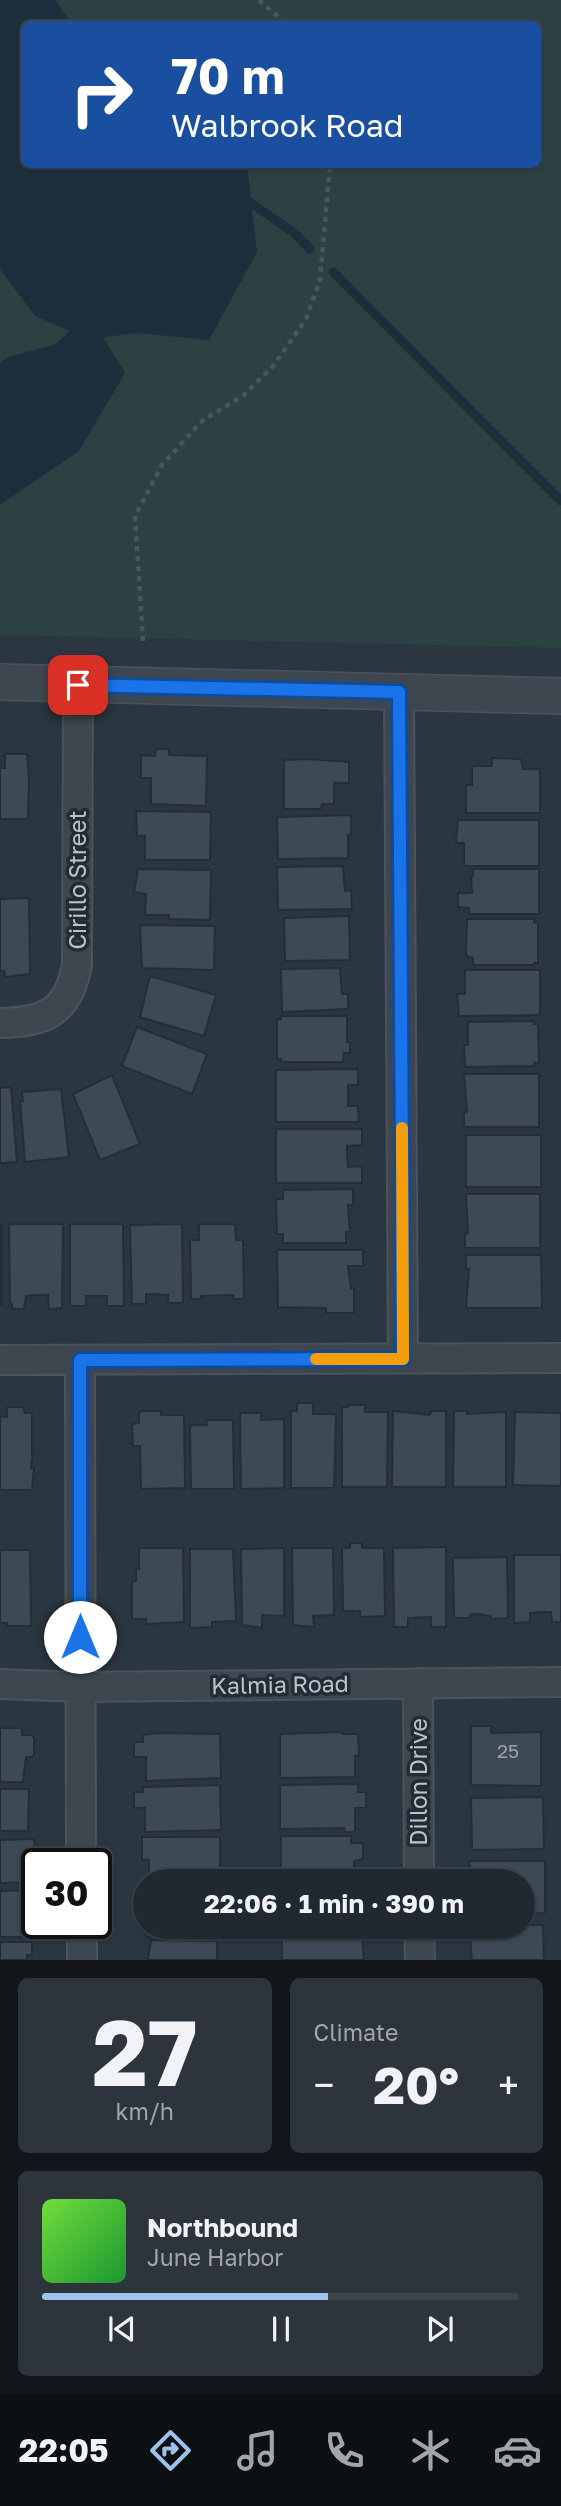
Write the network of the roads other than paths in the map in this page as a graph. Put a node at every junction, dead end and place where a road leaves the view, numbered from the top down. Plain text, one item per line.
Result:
1 (0, 682) edge
2 (78, 685) junction
3 (399, 692) junction
4 (561, 696) edge
5 (0, 1023) edge
6 (561, 1358) edge
7 (403, 1359) junction
8 (0, 1360) edge
9 (80, 1360) junction
10 (561, 1682) edge
11 (418, 1683) junction
12 (0, 1684) edge
13 (80, 1687) junction
14 (81, 1848) edge
15 (419, 1869) edge
16 (82, 1939) edge
17 (419, 1939) edge
18 (82, 1960) edge
19 (420, 1960) edge

1 - 2 street
2 - 3 street
2 - 5 street, Cirillo Street
3 - 4 street
3 - 7 street
6 - 7 street
7 - 9 street
8 - 9 street
9 - 13 street
10 - 11 street, Kalmia Road
11 - 13 street, Kalmia Road
11 - 15 street, Dillon Drive
12 - 13 street, Kalmia Road
13 - 14 street
16 - 18 street
17 - 19 street

